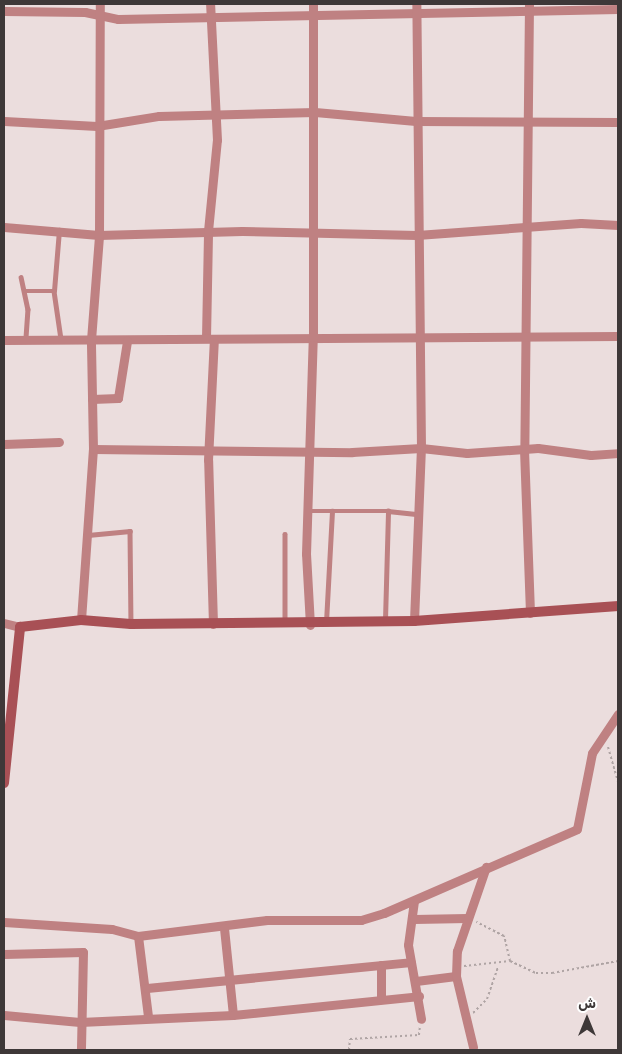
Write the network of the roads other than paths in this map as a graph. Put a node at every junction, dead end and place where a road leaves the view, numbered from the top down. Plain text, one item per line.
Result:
1 (100, 4) edge
2 (210, 4) edge
3 (313, 4) edge
4 (416, 4) edge
5 (529, 7) edge
6 (618, 9) edge
7 (4, 11) edge
8 (314, 15) junction
9 (416, 16) junction
10 (100, 17) junction
11 (210, 18) junction
12 (315, 112) junction
13 (215, 116) junction
14 (4, 121) edge
15 (416, 121) junction
16 (618, 122) edge
17 (529, 123) junction
18 (97, 126) junction
19 (618, 224) edge
20 (4, 227) edge
21 (528, 228) junction
22 (59, 230) junction
23 (208, 231) junction
24 (311, 232) junction
25 (99, 235) junction
26 (417, 235) junction
27 (21, 277) dead end
28 (25, 291) junction
29 (54, 291) junction
30 (419, 336) junction
31 (618, 336) edge
32 (313, 337) junction
33 (210, 338) junction
34 (61, 339) junction
35 (527, 339) junction
36 (4, 340) edge
37 (26, 340) junction
38 (91, 340) junction
39 (127, 341) junction
40 (92, 399) junction
41 (59, 442) dead end
42 (4, 444) edge
43 (421, 448) junction
44 (93, 449) junction
45 (208, 449) junction
46 (524, 449) junction
47 (310, 450) junction
48 (618, 453) edge
49 (310, 511) junction
50 (332, 511) junction
51 (388, 511) junction
52 (418, 514) junction
53 (285, 534) dead end
54 (88, 535) junction
55 (618, 606) edge
56 (530, 613) junction
57 (81, 620) junction
58 (385, 621) junction
59 (414, 621) junction
60 (4, 624) edge
61 (131, 624) junction
62 (213, 624) junction
63 (285, 624) junction
64 (326, 624) junction
65 (310, 625) junction
66 (20, 627) junction
67 (618, 714) edge
68 (4, 783) edge
69 (486, 867) junction
70 (414, 901) junction
71 (466, 918) junction
72 (414, 919) junction
73 (4, 922) edge
74 (224, 928) junction
75 (138, 936) junction
76 (4, 954) edge
77 (410, 962) junction
78 (381, 965) junction
79 (456, 976) junction
80 (228, 978) junction
81 (416, 981) junction
82 (147, 988) junction
83 (419, 996) junction
84 (381, 999) junction
85 (233, 1014) junction
86 (4, 1015) edge
87 (148, 1016) junction
88 (421, 1019) road end
89 (80, 1022) junction
90 (473, 1047) dead end
91 (81, 1050) edge

1 - 10 street
2 - 11 street
3 - 8 street
4 - 9 street
5 - 6 street
5 - 9 street
5 - 17 street
7 - 10 street
8 - 9 street
8 - 11 street
8 - 12 street
9 - 15 street
10 - 11 street
10 - 18 street
11 - 13 street
12 - 13 street
12 - 15 street
12 - 24 street
13 - 18 street
13 - 23 street
14 - 18 street
15 - 17 street
15 - 26 street
16 - 17 street
17 - 21 street
18 - 25 street
19 - 21 street
20 - 22 street
21 - 26 street
21 - 35 street
22 - 25 street
22 - 29 lane
23 - 24 street
23 - 25 street
23 - 33 street
24 - 26 street
24 - 32 street
25 - 38 street
26 - 30 street
27 - 28 lane
28 - 29 lane
28 - 37 lane
29 - 34 lane
30 - 32 street
30 - 35 street
30 - 43 street
31 - 35 street
32 - 33 street
32 - 47 street
33 - 39 street
33 - 45 street
34 - 37 street
34 - 38 street
35 - 46 street
36 - 37 street
38 - 39 street
38 - 40 street
39 - 40 street
40 - 44 street
41 - 42 street
43 - 46 street
43 - 47 street
43 - 52 street
44 - 45 street
44 - 54 street
45 - 47 street
45 - 62 street
46 - 48 street
46 - 56 street
47 - 49 street
49 - 50 lane
49 - 65 street
50 - 51 lane
50 - 64 lane
51 - 52 lane
51 - 58 lane
52 - 59 street
53 - 63 lane
54 - 57 street
54 - 61 lane
55 - 56 street
56 - 59 street
57 - 61 street
57 - 66 street
58 - 59 street
58 - 64 street
60 - 66 street
61 - 62 street
62 - 63 street
63 - 65 street
64 - 65 street
66 - 68 street
67 - 69 street
69 - 70 street
69 - 71 street
70 - 72 street
70 - 74 street
71 - 72 street
71 - 79 street
72 - 77 street
73 - 75 street
74 - 75 street
74 - 80 street
75 - 82 street
76 - 89 street
77 - 78 street
77 - 81 street
78 - 80 street
78 - 84 street
79 - 81 street
79 - 90 street
80 - 82 street
80 - 85 street
81 - 83 street
82 - 87 street
83 - 84 street
83 - 88 street
84 - 85 street
85 - 87 street
86 - 89 street
87 - 89 street
89 - 91 street

